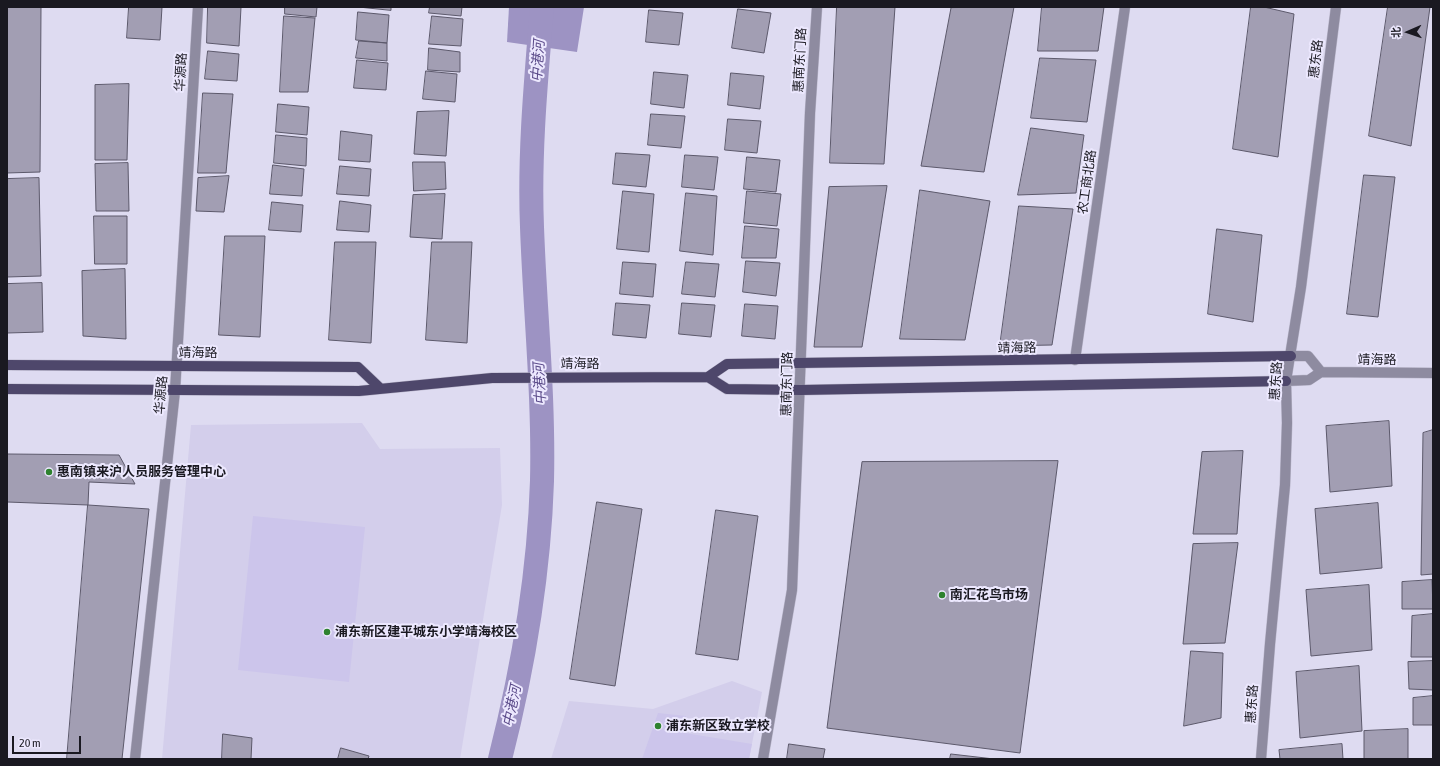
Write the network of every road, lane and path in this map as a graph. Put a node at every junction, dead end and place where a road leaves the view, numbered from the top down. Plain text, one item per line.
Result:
1 (198, 7) edge
2 (816, 7) edge
3 (1124, 7) edge
4 (1336, 7) edge
5 (1291, 356) junction
6 (1075, 360) junction
7 (800, 364) junction
8 (7, 365) edge
9 (177, 366) junction
10 (1321, 372) junction
11 (1433, 373) edge
12 (708, 377) junction
13 (1286, 381) junction
14 (380, 388) junction
15 (7, 389) edge
16 (801, 390) junction
17 (175, 391) junction
18 (135, 759) edge
19 (763, 759) edge
20 (1262, 759) edge

1 - 9 street, 华源路
2 - 7 street, 惠南东门路
3 - 6 street, 农工商北路
4 - 5 street, 惠东路
5 - 6 main road, 靖海路
5 - 10 street, 靖海路
5 - 13 street, 惠东路
6 - 7 main road, 靖海路
7 - 12 main road, 靖海路
7 - 16 street, 惠南东门路
8 - 9 main road, 靖海路
9 - 14 main road, 靖海路
9 - 17 street, 华源路
10 - 11 street, 靖海路
10 - 13 street, 靖海路
12 - 14 main road, 靖海路
12 - 16 main road, 靖海路
13 - 16 main road, 靖海路
13 - 20 street, 惠东路
14 - 17 main road, 靖海路
15 - 17 main road, 靖海路
16 - 19 street, 惠南东门路
17 - 18 street, 华源路

